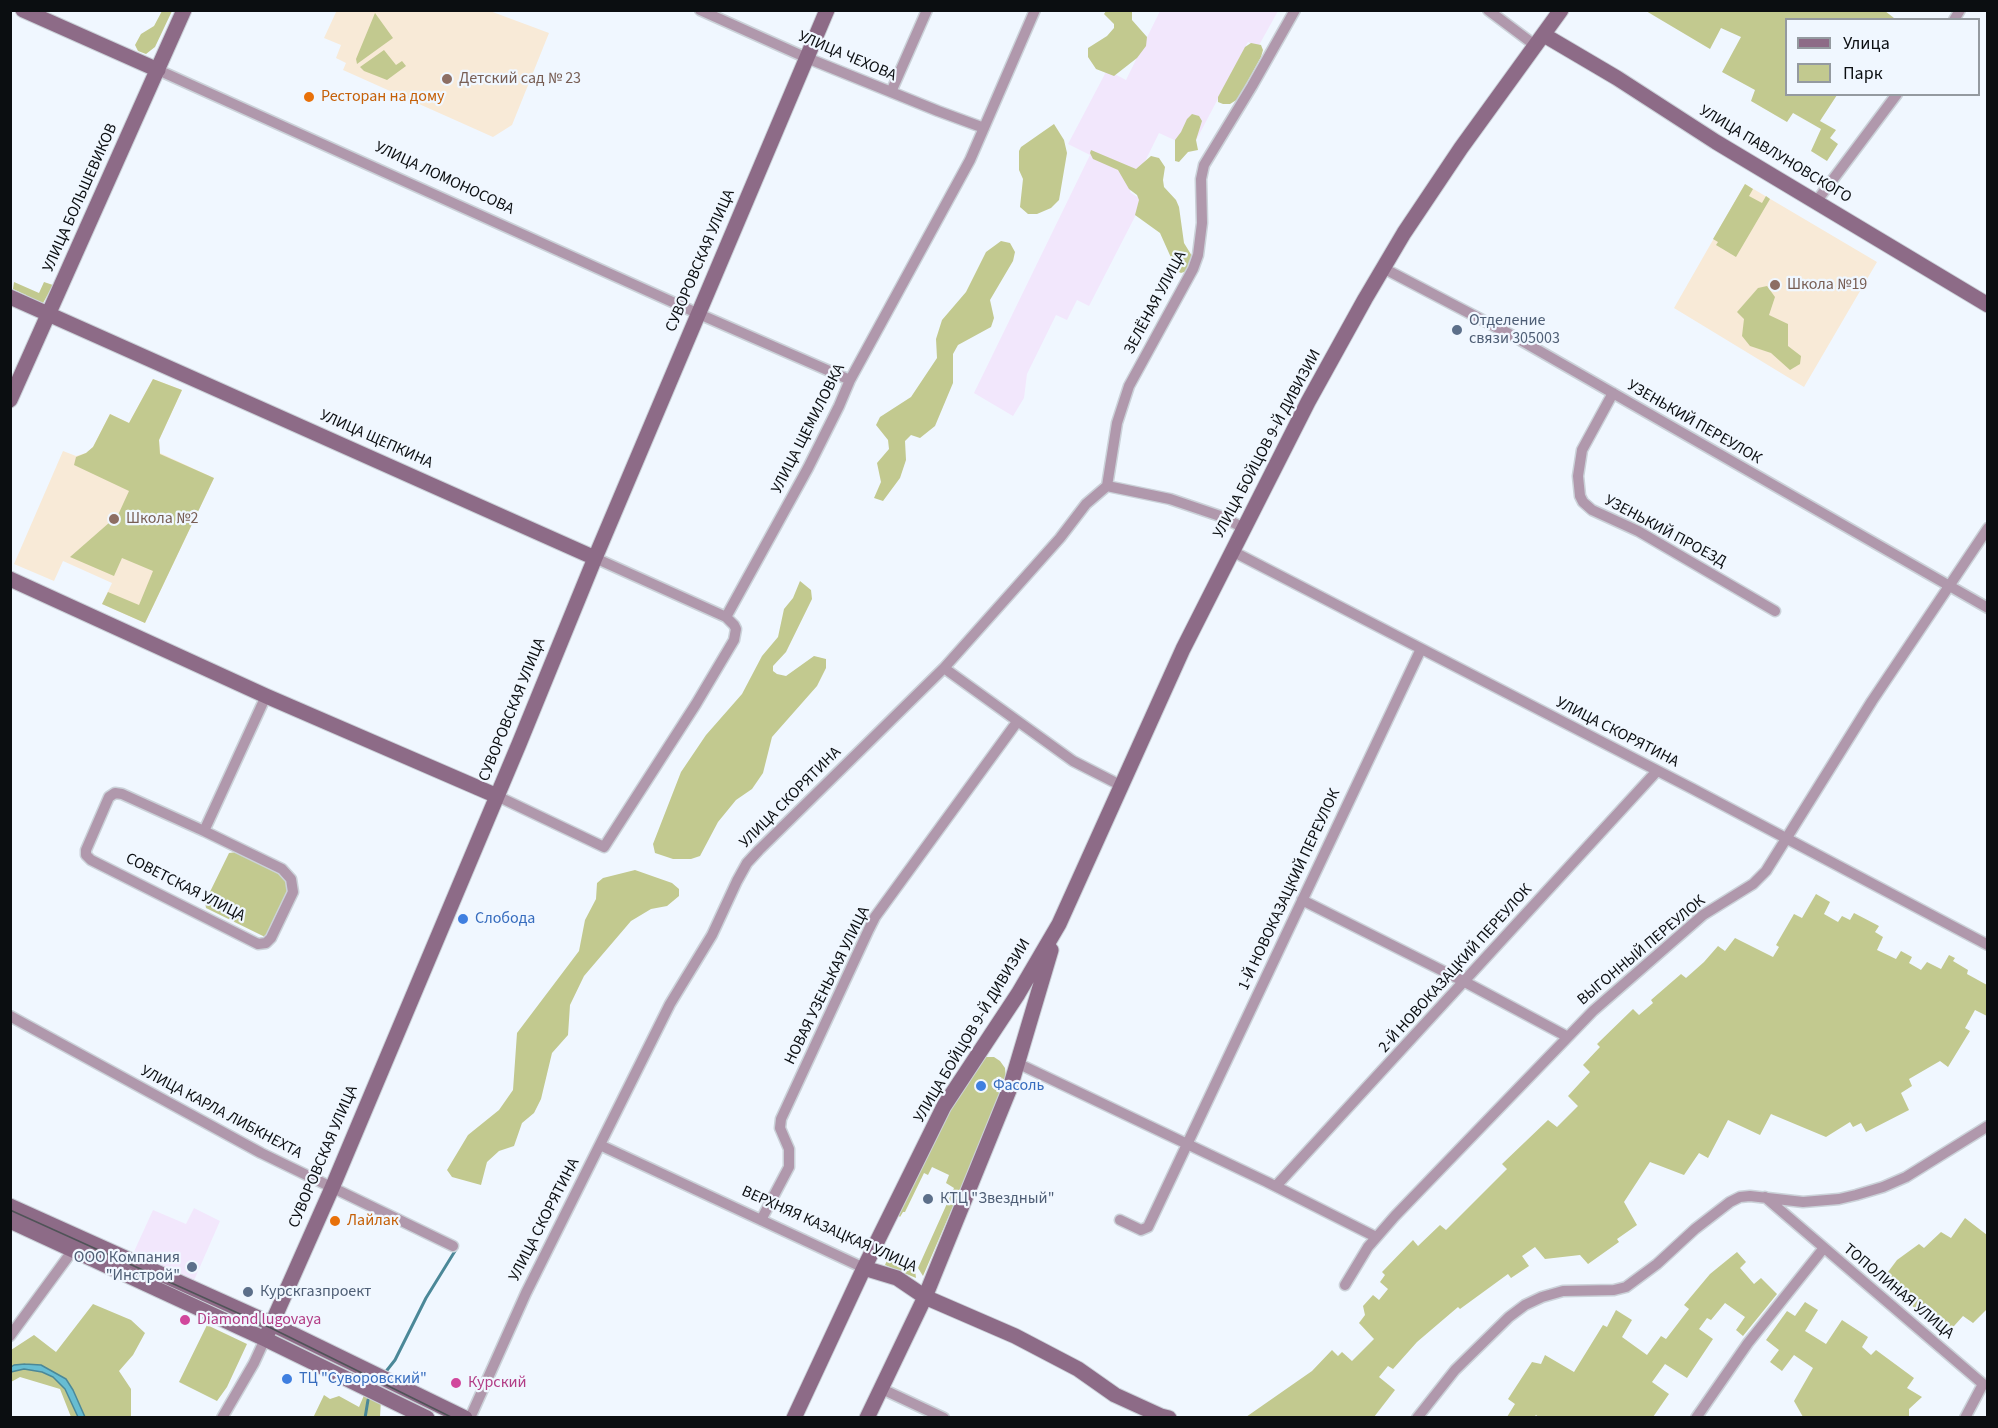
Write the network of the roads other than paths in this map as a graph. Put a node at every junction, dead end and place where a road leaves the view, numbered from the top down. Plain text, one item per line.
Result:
1 (23, 10) edge
2 (184, 10) edge
3 (700, 10) edge
4 (827, 10) edge
5 (927, 10) edge
6 (1035, 10) edge
7 (1294, 10) edge
8 (1488, 10) edge
9 (1561, 10) edge
10 (1540, 40) junction
11 (807, 58) junction
12 (158, 70) junction
13 (891, 92) junction
14 (1896, 96) edge
15 (984, 128) junction
16 (1816, 202) junction
17 (1383, 268) junction
18 (10, 297) edge
19 (1988, 305) edge
20 (48, 314) junction
21 (699, 314) junction
22 (850, 380) junction
23 (1613, 393) junction
24 (10, 400) edge
25 (1107, 486) junction
26 (1244, 528) junction
27 (1988, 528) edge
28 (1232, 551) junction
29 (595, 558) junction
30 (10, 579) edge
31 (1950, 586) junction
32 (1988, 608) edge
33 (1775, 611) dead end
34 (726, 617) junction
35 (1421, 649) junction
36 (944, 668) junction
37 (266, 696) junction
38 (1017, 722) junction
39 (1657, 771) junction
40 (1122, 786) junction
41 (497, 796) junction
42 (204, 831) junction
43 (1786, 839) junction
44 (1302, 900) junction
45 (1059, 924) junction
46 (1988, 945) edge
47 (1465, 982) junction
48 (10, 1016) edge
49 (1568, 1036) junction
50 (1017, 1063) junction
51 (1988, 1126) edge
52 (1187, 1144) junction
53 (600, 1145) junction
54 (1276, 1186) junction
55 (332, 1188) junction
56 (1764, 1197) junction
57 (10, 1206) edge
58 (761, 1220) junction
59 (1120, 1220) dead end
60 (10, 1221) edge
61 (1376, 1237) junction
62 (453, 1246) dead end
63 (1823, 1249) junction
64 (73, 1250) junction
65 (864, 1268) junction
66 (1345, 1286) dead end
67 (925, 1297) junction
68 (272, 1324) junction
69 (10, 1336) edge
70 (265, 1339) junction
71 (1985, 1382) edge
72 (882, 1389) junction
73 (222, 1418) edge
74 (427, 1418) edge
75 (465, 1418) edge
76 (470, 1418) edge
77 (794, 1418) edge
78 (867, 1418) edge
79 (944, 1418) edge
80 (1169, 1418) edge
81 (1417, 1418) edge
82 (1696, 1418) edge
83 (1965, 1418) edge

1 - 12 street, УЛИЦА ЛОМОНОСОВА
2 - 12 street, УЛИЦА БОЛЬШЕВИКОВ
3 - 11 street, УЛИЦА ЧЕХОВА
4 - 11 street, СУВОРОВСКАЯ УЛИЦА
5 - 13 street
6 - 15 street, УЛИЦА ЩЕМИЛОВКА
7 - 25 street, ЗЕЛЁНАЯ УЛИЦА
8 - 10 street, УЛИЦА ПАВЛУНОВСКОГО
9 - 10 street, УЛИЦА БОЙЦОВ 9-Й ДИВИЗИИ
10 - 16 street, УЛИЦА ПАВЛУНОВСКОГО
10 - 17 street, УЛИЦА БОЙЦОВ 9-Й ДИВИЗИИ
11 - 13 street, УЛИЦА ЧЕХОВА
11 - 21 street, СУВОРОВСКАЯ УЛИЦА
12 - 20 street, УЛИЦА БОЛЬШЕВИКОВ
12 - 21 street, УЛИЦА ЛОМОНОСОВА
13 - 15 street, УЛИЦА ЧЕХОВА
14 - 16 street
15 - 22 street, УЛИЦА ЩЕМИЛОВКА
16 - 19 street, УЛИЦА ПАВЛУНОВСКОГО
17 - 23 street, УЗЕНЬКИЙ ПЕРЕУЛОК
17 - 26 street, УЛИЦА БОЙЦОВ 9-Й ДИВИЗИИ
18 - 20 street, УЛИЦА ЩЕПКИНА
20 - 24 street, УЛИЦА БОЛЬШЕВИКОВ
20 - 29 street, УЛИЦА ЩЕПКИНА
21 - 22 street, УЛИЦА ЛОМОНОСОВА
21 - 29 street, СУВОРОВСКАЯ УЛИЦА
22 - 34 street, УЛИЦА ЩЕМИЛОВКА
23 - 31 street, УЗЕНЬКИЙ ПЕРЕУЛОК
23 - 33 street, УЗЕНЬКИЙ ПРОЕЗД
25 - 26 street
25 - 36 street, УЛИЦА СКОРЯТИНА
26 - 28 street, УЛИЦА БОЙЦОВ 9-Й ДИВИЗИИ
27 - 31 street, ВЫГОННЫЙ ПЕРЕУЛОК
28 - 35 street, УЛИЦА СКОРЯТИНА
28 - 40 street, УЛИЦА БОЙЦОВ 9-Й ДИВИЗИИ
29 - 34 street, УЛИЦА ЩЕПКИНА
29 - 41 street, СУВОРОВСКАЯ УЛИЦА
30 - 37 street
31 - 32 street, УЗЕНЬКИЙ ПЕРЕУЛОК
31 - 43 street, ВЫГОННЫЙ ПЕРЕУЛОК
34 - 41 street
35 - 39 street, УЛИЦА СКОРЯТИНА
35 - 44 street, 1-Й НОВОКАЗАЦКИЙ ПЕРЕУЛОК
36 - 38 street
36 - 53 street, УЛИЦА СКОРЯТИНА
37 - 41 street
37 - 42 street
38 - 40 street
38 - 58 street, НОВАЯ УЗЕНЬКАЯ УЛИЦА
39 - 43 street, УЛИЦА СКОРЯТИНА
39 - 47 street, 2-Й НОВОКАЗАЦКИЙ ПЕРЕУЛОК
40 - 45 street, УЛИЦА БОЙЦОВ 9-Й ДИВИЗИИ
41 - 55 street, СУВОРОВСКАЯ УЛИЦА
42 - 42 street, СОВЕТСКАЯ УЛИЦА
43 - 46 street, УЛИЦА СКОРЯТИНА
43 - 49 street, ВЫГОННЫЙ ПЕРЕУЛОК
44 - 47 street
44 - 52 street, 1-Й НОВОКАЗАЦКИЙ ПЕРЕУЛОК
45 - 50 street, УЛИЦА БОЙЦОВ 9-Й ДИВИЗИИ
45 - 65 street, УЛИЦА БОЙЦОВ 9-Й ДИВИЗИИ
47 - 49 street
47 - 54 street, 2-Й НОВОКАЗАЦКИЙ ПЕРЕУЛОК
48 - 55 street, УЛИЦА КАРЛА ЛИБКНЕХТА
49 - 61 street, ВЫГОННЫЙ ПЕРЕУЛОК
50 - 52 street
50 - 67 street, УЛИЦА БОЙЦОВ 9-Й ДИВИЗИИ
51 - 56 street
52 - 54 street
52 - 59 street, 1-Й НОВОКАЗАЦКИЙ ПЕРЕУЛОК
53 - 58 street, ВЕРХНЯЯ КАЗАЦКАЯ УЛИЦА
53 - 76 street, УЛИЦА СКОРЯТИНА
54 - 61 street
55 - 62 street, УЛИЦА КАРЛА ЛИБКНЕХТА
55 - 68 street, СУВОРОВСКАЯ УЛИЦА
56 - 63 street, ТОПОЛИНАЯ УЛИЦА
56 - 81 street
57 - 68 street
58 - 65 street, ВЕРХНЯЯ КАЗАЦКАЯ УЛИЦА
60 - 64 street
61 - 66 street, ВЫГОННЫЙ ПЕРЕУЛОК
63 - 71 street, ТОПОЛИНАЯ УЛИЦА
63 - 82 street
64 - 69 street
64 - 70 street
65 - 67 street, ВЕРХНЯЯ КАЗАЦКАЯ УЛИЦА
65 - 77 street, УЛИЦА БОЙЦОВ 9-Й ДИВИЗИИ
67 - 72 street, УЛИЦА БОЙЦОВ 9-Й ДИВИЗИИ
67 - 80 street, ВЕРХНЯЯ КАЗАЦКАЯ УЛИЦА
68 - 70 street, СУВОРОВСКАЯ УЛИЦА
68 - 75 street
70 - 73 street, СУВОРОВСКАЯ УЛИЦА
70 - 74 street
71 - 83 street, ТОПОЛИНАЯ УЛИЦА
72 - 78 street, УЛИЦА БОЙЦОВ 9-Й ДИВИЗИИ
72 - 79 street

